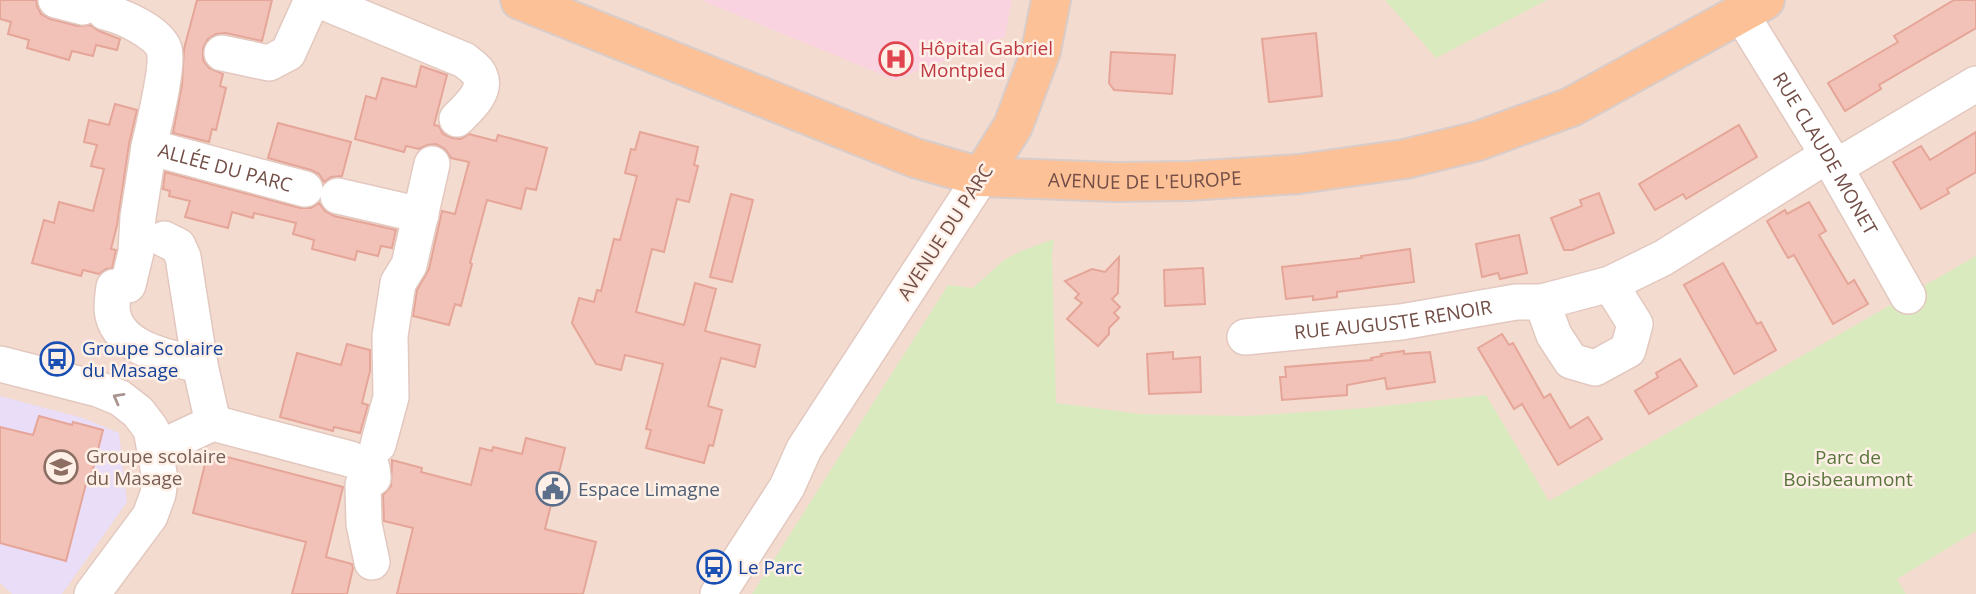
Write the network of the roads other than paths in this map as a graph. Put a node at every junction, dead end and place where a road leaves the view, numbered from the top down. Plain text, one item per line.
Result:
1 (312, 0) edge
2 (322, 0) edge
3 (520, 0) edge
4 (1051, 0) edge
5 (81, 6) edge
6 (1753, 7) edge
7 (222, 53) dead end
8 (1976, 84) edge
9 (457, 119) dead end
10 (149, 148) junction
11 (1832, 161) junction
12 (432, 164) dead end
13 (981, 177) junction
14 (421, 215) junction
15 (164, 239) dead end
16 (1610, 284) junction
17 (1908, 296) dead end
18 (1542, 302) junction
19 (1245, 337) dead end
20 (0, 364) edge
21 (200, 365) junction
22 (213, 423) junction
23 (804, 449) junction
24 (155, 450) junction
25 (363, 450) junction
26 (372, 562) dead end
27 (92, 594) edge
28 (697, 594) edge
29 (718, 594) edge

1 - 7 street
2 - 9 street
3 - 13 main road, AVENUE DE L'EUROPE
4 - 13 main road, AVENUE DU PARC
5 - 10 street, ALLÉE DU PARC
6 - 11 street, RUE CLAUDE MONET
6 - 13 main road, AVENUE DE L'EUROPE
8 - 11 street, RUE AUGUSTE RENOIR
10 - 14 street, ALLÉE DU PARC
10 - 21 street
11 - 16 street, RUE AUGUSTE RENOIR
11 - 17 street, RUE CLAUDE MONET
12 - 14 street
13 - 23 street, AVENUE DU PARC
14 - 25 street
15 - 21 street
16 - 18 street, RUE AUGUSTE RENOIR
16 - 18 street
18 - 19 street, RUE AUGUSTE RENOIR
24 -> 20 street
21 - 22 street
22 - 24 street
22 - 25 street
23 - 28 street, AVENUE DU PARC
23 - 29 street, AVENUE DU PARC
24 - 27 street
25 - 26 street

